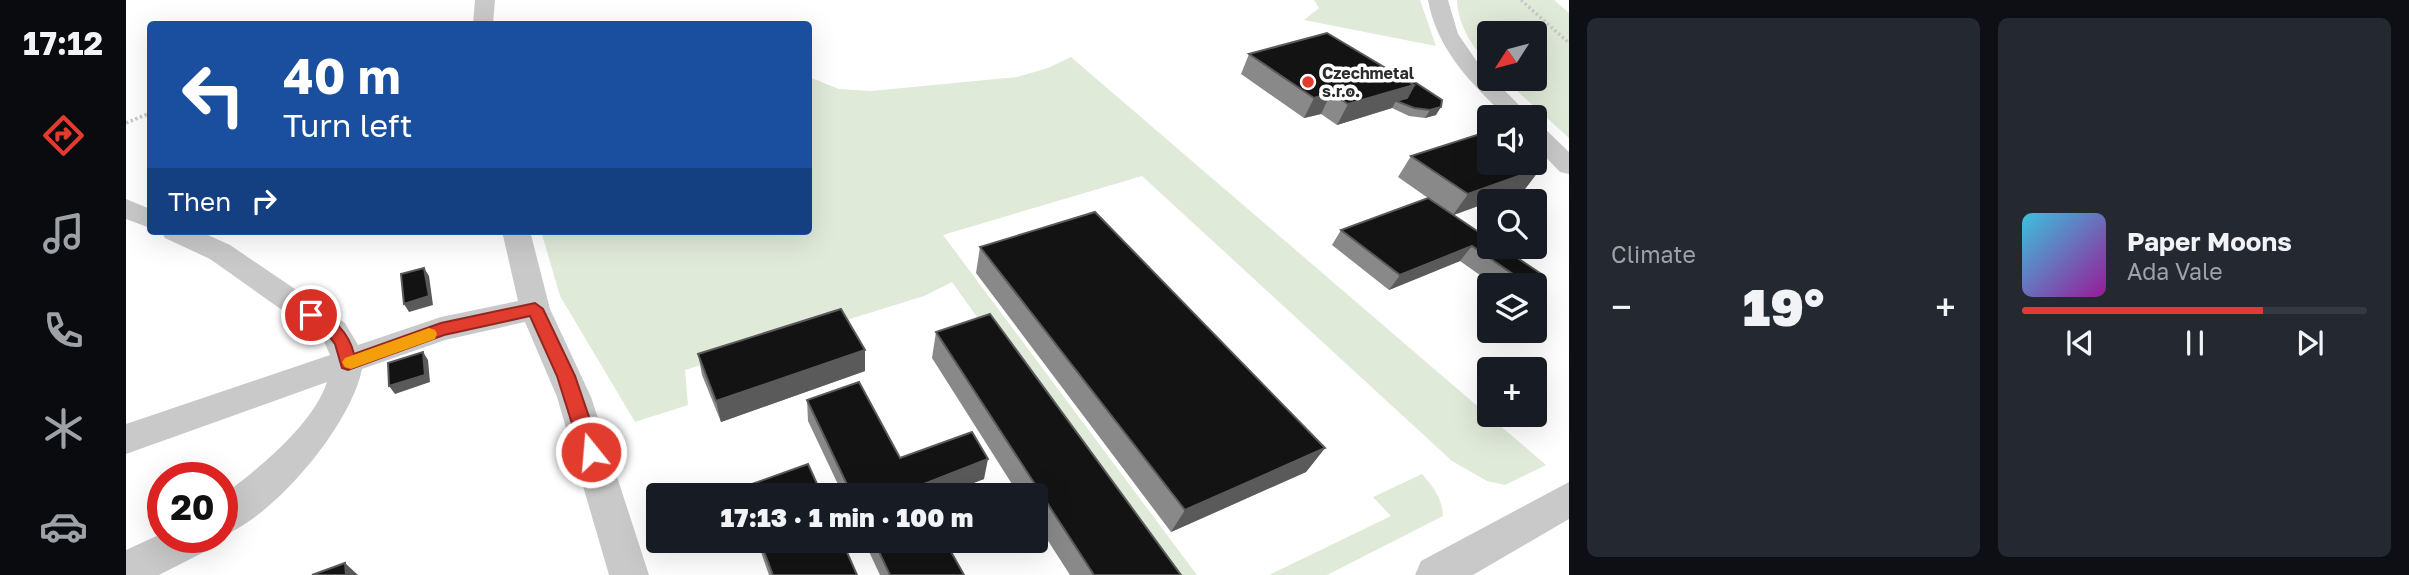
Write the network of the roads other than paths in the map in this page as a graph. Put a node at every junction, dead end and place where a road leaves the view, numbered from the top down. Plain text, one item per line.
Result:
1 (485, 0) edge
2 (1437, 0) edge
3 (483, 21) edge
4 (1507, 105) edge
5 (1547, 145) edge
6 (1569, 166) edge
7 (126, 208) edge
8 (147, 218) edge
9 (183, 235) edge
10 (517, 235) edge
11 (535, 309) junction
12 (348, 363) junction
13 (126, 439) edge
14 (1569, 499) edge
15 (238, 508) edge
16 (162, 553) edge
17 (126, 571) edge
18 (629, 575) edge
19 (1435, 575) edge

1 - 3 street
2 - 4 street
5 - 6 street
7 - 8 street
9 - 12 street
10 - 11 street
11 - 12 street
11 - 18 street
12 - 13 street
12 - 15 street
14 - 19 street
16 - 17 street

